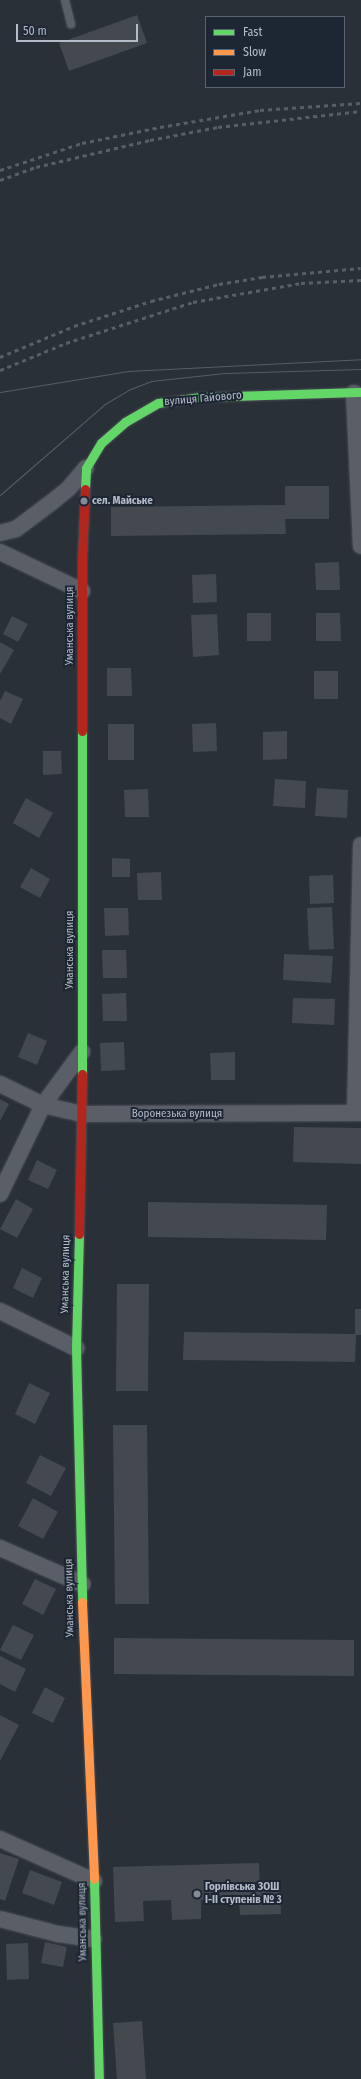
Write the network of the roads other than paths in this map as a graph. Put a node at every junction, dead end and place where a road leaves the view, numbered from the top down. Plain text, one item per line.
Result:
1 (65, 0) edge
2 (71, 24) dead end
3 (358, 392) edge
4 (86, 468) junction
5 (16, 529) junction
6 (0, 533) edge
7 (361, 546) edge
8 (0, 548) edge
9 (0, 552) edge
10 (82, 591) junction
11 (361, 845) edge
12 (82, 1052) junction
13 (0, 1084) edge
14 (43, 1105) junction
15 (358, 1113) edge
16 (82, 1114) junction
17 (0, 1194) edge
18 (0, 1310) edge
19 (76, 1348) junction
20 (0, 1548) edge
21 (82, 1584) junction
22 (0, 1839) edge
23 (94, 1881) junction
24 (0, 1919) edge
25 (94, 1939) junction
26 (98, 2079) edge

1 - 2 lane
3 - 4 street, вулиця Гайового
3 - 7 street
4 - 5 street, вулиця Гайового
4 - 10 street, Уманська вулиця
5 - 6 street, вулиця Гайового
5 - 8 street
9 - 10 street
10 - 12 street, Уманська вулиця
11 - 15 street
12 - 14 street
12 - 16 street, Уманська вулиця
13 - 14 street, Воронезька вулиця
14 - 16 street, Воронезька вулиця
14 - 17 street
15 - 16 street, Воронезька вулиця
16 - 19 street, Уманська вулиця
18 - 19 street
19 - 21 street, Уманська вулиця
20 - 21 street
21 - 23 street, Уманська вулиця
22 - 23 street
23 - 25 street, Уманська вулиця
24 - 25 street
25 - 26 street, Уманська вулиця

